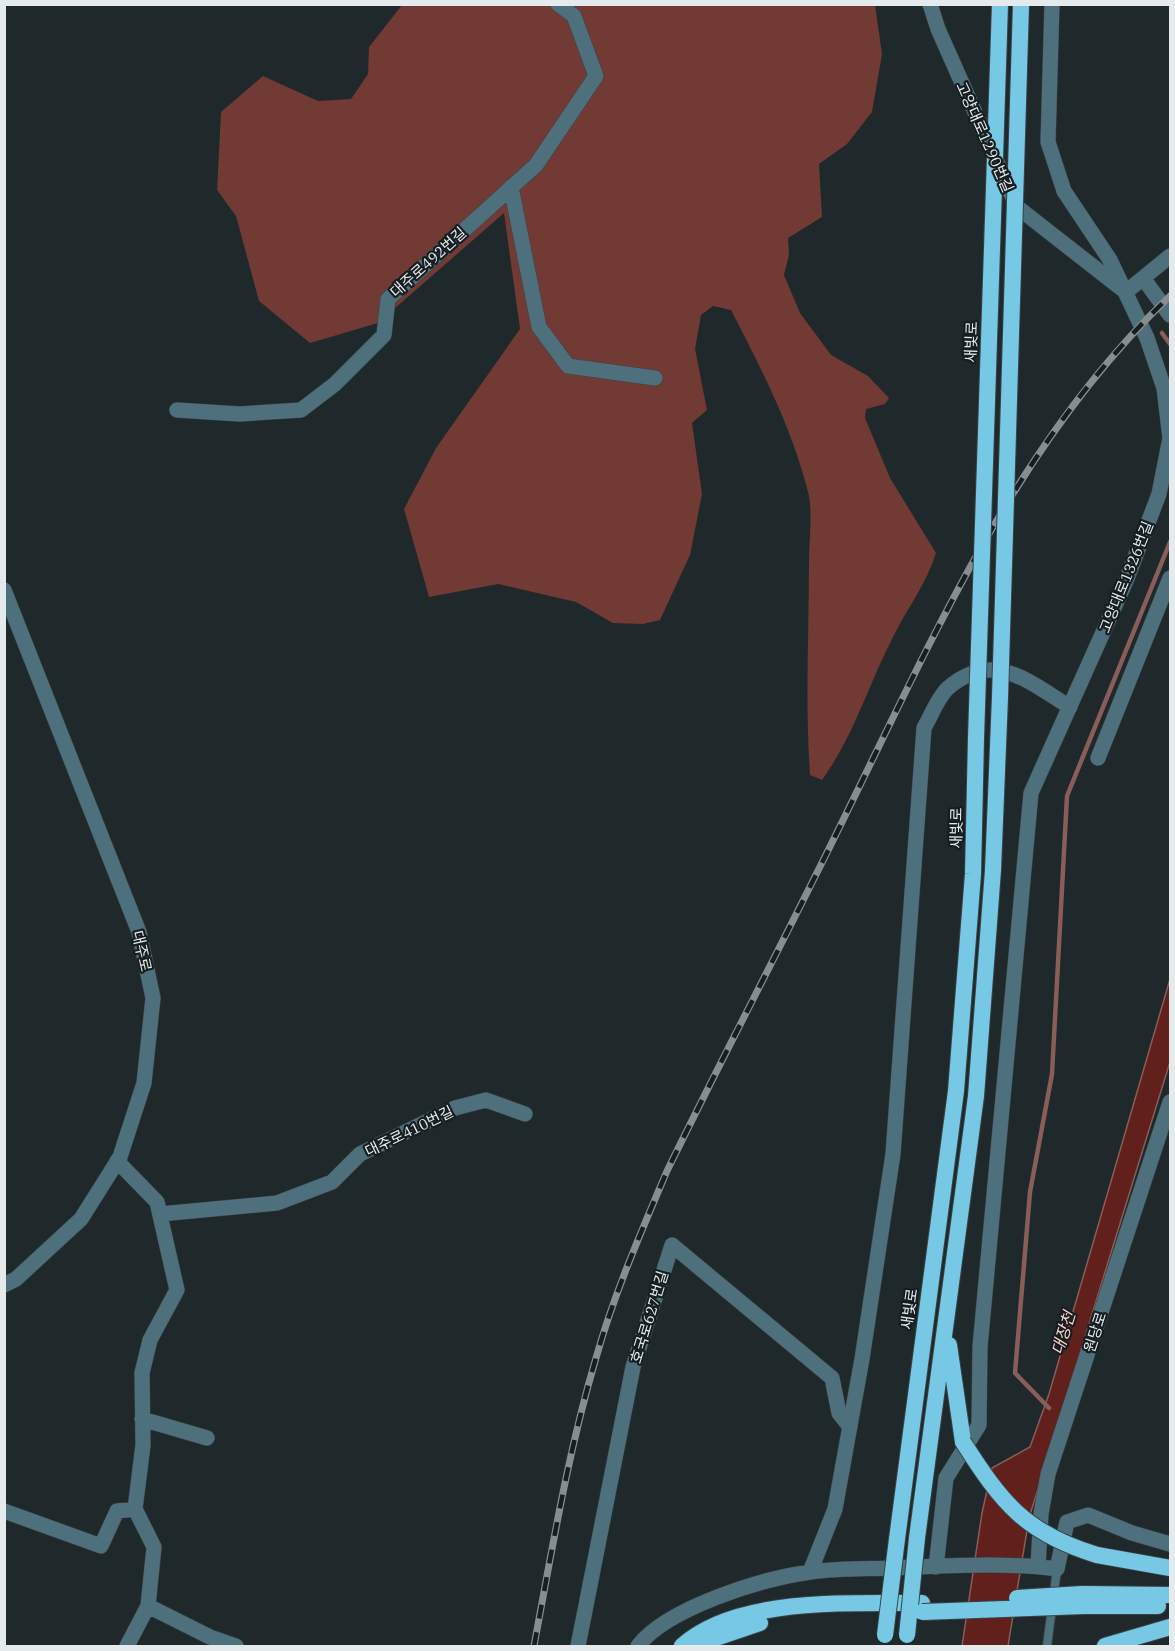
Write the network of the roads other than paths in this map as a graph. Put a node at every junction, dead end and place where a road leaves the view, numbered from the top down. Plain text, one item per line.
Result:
1 (558, 4) edge
2 (930, 4) edge
3 (1000, 4) edge
4 (1021, 4) edge
5 (1052, 4) edge
6 (511, 187) junction
7 (1170, 256) edge
8 (1143, 278) junction
9 (1126, 292) junction
10 (1170, 315) edge
11 (656, 378) dead end
12 (177, 410) dead end
13 (1170, 578) edge
14 (4, 590) edge
15 (1070, 707) junction
16 (1098, 758) dead end
17 (1170, 1102) edge
18 (525, 1114) dead end
19 (117, 1161) junction
20 (160, 1214) junction
21 (4, 1285) edge
22 (946, 1318) junction
23 (142, 1419) junction
24 (850, 1427) junction
25 (207, 1438) dead end
26 (135, 1509) junction
27 (4, 1511) edge
28 (1170, 1544) edge
29 (1034, 1566) junction
30 (936, 1567) junction
31 (1170, 1568) edge
32 (1057, 1569) junction
33 (810, 1572) junction
34 (1170, 1595) edge
35 (1083, 1600) junction
36 (148, 1606) junction
37 (1170, 1606) edge
38 (922, 1607) junction
39 (1170, 1627) edge
40 (884, 1641) edge
41 (906, 1641) edge
42 (127, 1647) edge
43 (236, 1647) edge
44 (578, 1647) edge
45 (638, 1647) edge
46 (681, 1647) edge
47 (703, 1647) edge
48 (1047, 1647) edge
49 (1105, 1647) edge

1 - 6 street, 대주로492번길
2 - 9 street, 고양대로1290번길
3 - 40 highway, 새빛로, bridge
4 - 22 highway, bridge
5 - 9 street, 고양대로1326번길
6 - 11 street
6 - 12 street, 대주로492번길
7 - 8 street
8 - 9 street
8 - 10 street
9 - 15 street, 고양대로1326번길
13 - 16 street
14 - 19 street, 대주로
15 - 24 street
15 - 30 street, 고양대로1326번길
17 - 29 street, 원당로
18 - 20 street, 대주로410번길
19 - 20 street
19 - 21 street, 대주로
20 - 23 street
22 - 31 highway, bridge
22 - 41 highway, bridge
23 - 25 street
23 - 26 street
24 - 33 street
24 - 44 street, 호국로627번길
26 - 27 street
26 - 36 street
28 - 32 street
29 - 30 street
29 - 32 street
30 - 33 street
32 - 48 lane
33 - 45 street
34 - 35 highway
35 - 37 highway
35 - 38 highway, bridge
36 - 42 street
36 - 43 street
38 - 46 highway
38 - 47 highway
39 - 49 highway

